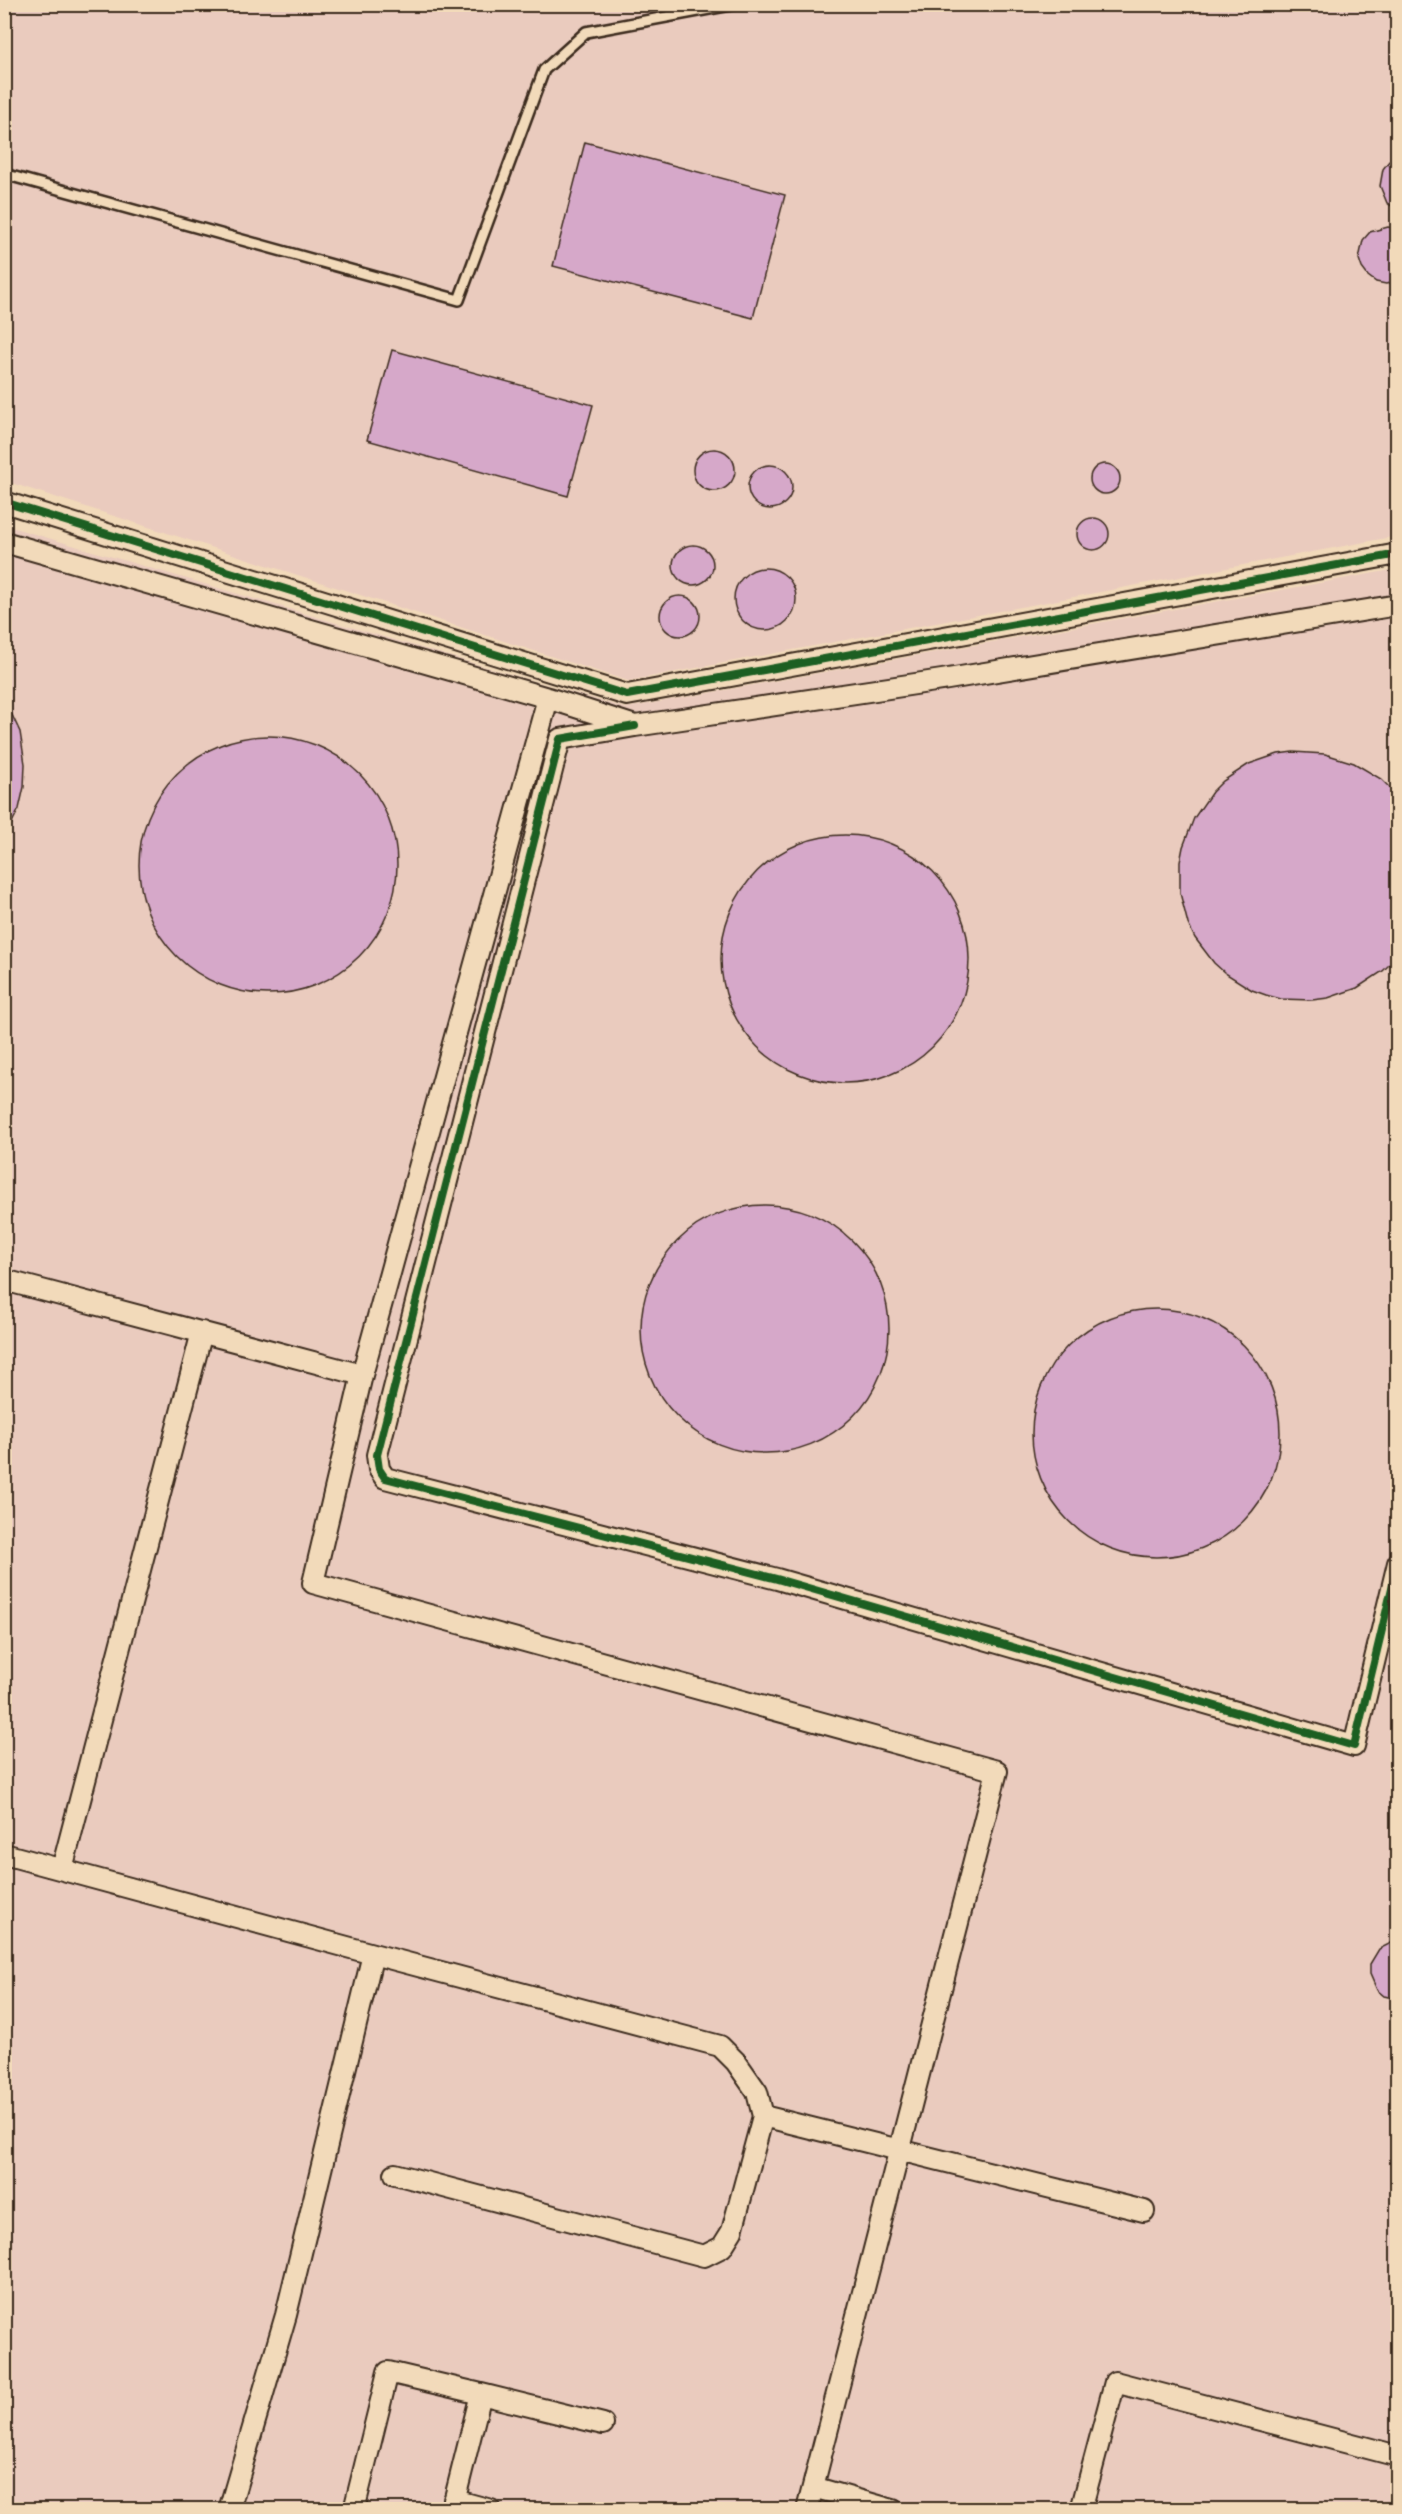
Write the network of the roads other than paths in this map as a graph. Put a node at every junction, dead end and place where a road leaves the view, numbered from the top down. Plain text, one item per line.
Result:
1 (736, 4) edge
2 (4, 174) edge
3 (4, 502) edge
4 (4, 542) edge
5 (1398, 554) edge
6 (1398, 605) edge
7 (548, 698) junction
8 (634, 726) junction
9 (4, 1280) edge
10 (202, 1332) junction
11 (362, 1375) junction
12 (1398, 1563) edge
13 (4, 1854) edge
14 (62, 1869) junction
15 (373, 1954) junction
16 (763, 2116) junction
17 (900, 2150) junction
18 (395, 2174) dead end
19 (1144, 2211) dead end
20 (481, 2394) junction
21 (603, 2424) dead end
22 (1398, 2456) edge
23 (813, 2487) junction
24 (453, 2505) edge
25 (229, 2510) edge
26 (354, 2510) edge
27 (490, 2510) edge
28 (807, 2510) edge
29 (893, 2510) edge
30 (1081, 2510) edge

1 - 2 lane
3 - 5 street
4 - 7 street
6 - 8 street
7 - 8 street
7 - 11 street
8 - 12 street
9 - 10 street
10 - 11 street
10 - 14 street
11 - 17 street
13 - 14 street
14 - 15 street
15 - 16 street
15 - 25 street
16 - 17 street
16 - 18 street
17 - 19 street
17 - 23 street
20 - 21 street
20 - 24 street
20 - 26 street
22 - 30 street
23 - 28 street
23 - 29 street
24 - 27 street

